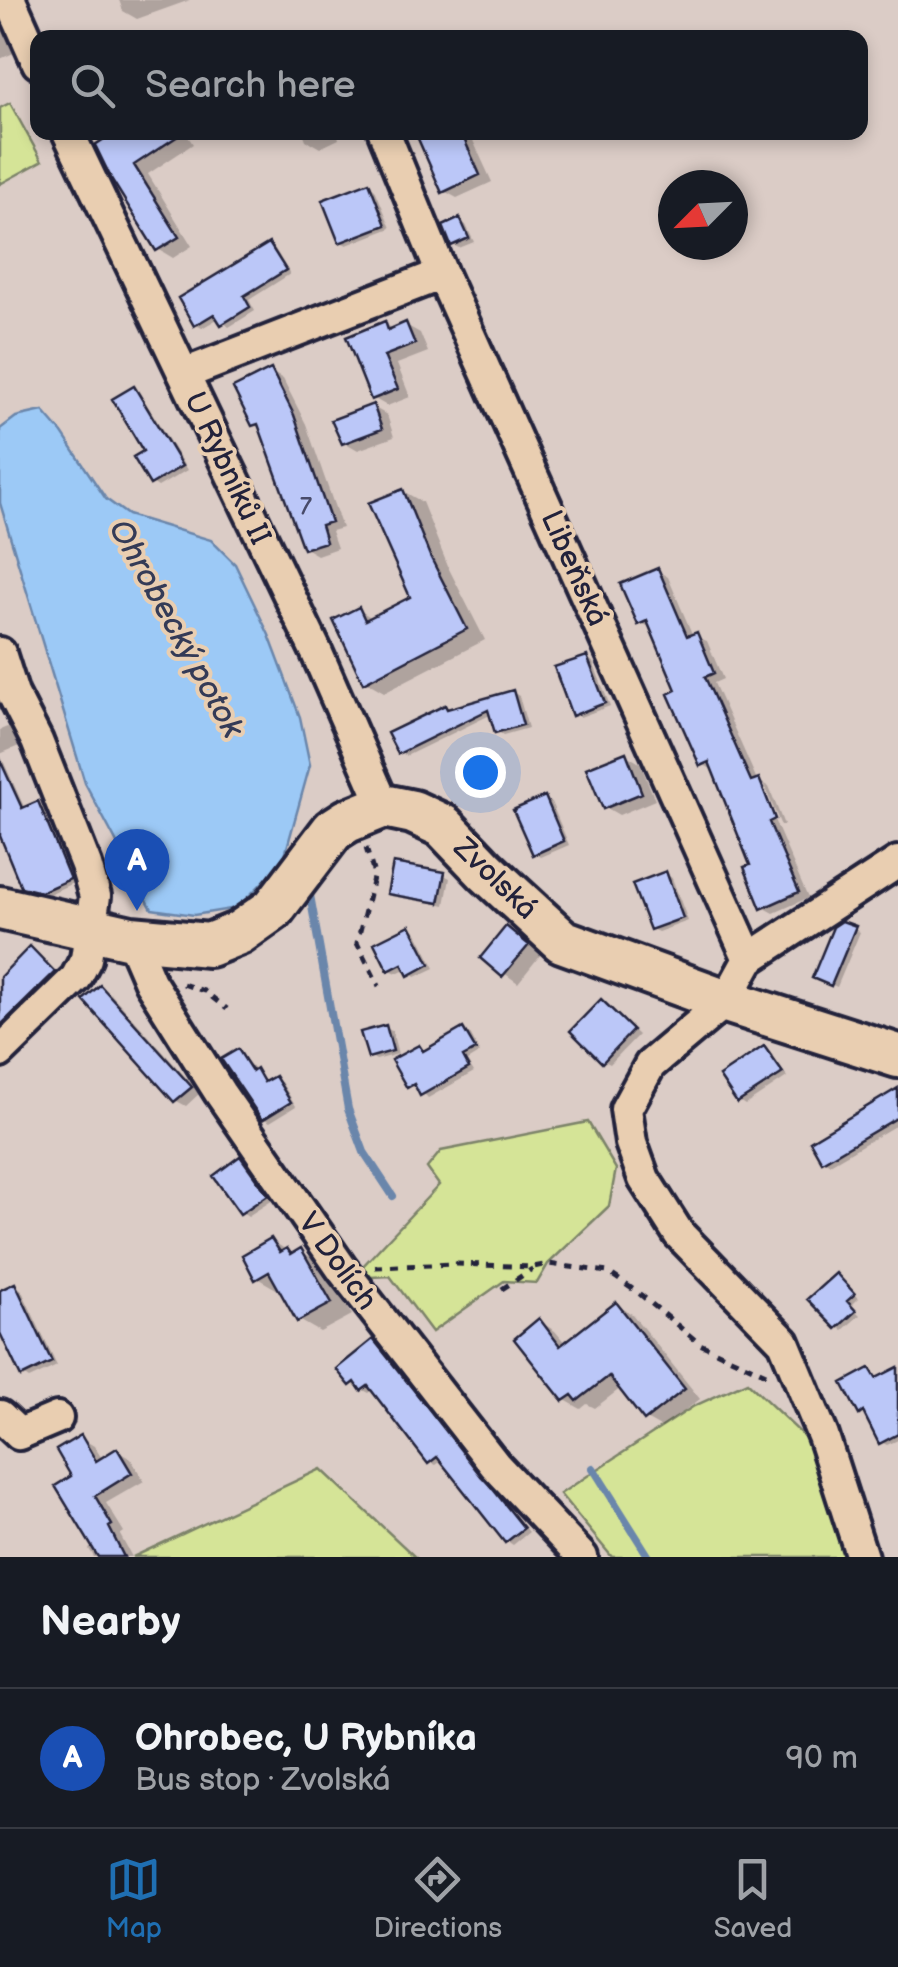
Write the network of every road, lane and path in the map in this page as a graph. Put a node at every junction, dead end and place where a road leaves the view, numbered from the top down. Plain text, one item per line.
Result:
1 (10, 0) edge
2 (30, 45) edge
3 (72, 140) edge
4 (387, 140) edge
5 (442, 274) junction
6 (184, 374) junction
7 (0, 653) edge
8 (366, 814) junction
9 (898, 862) edge
10 (0, 908) edge
11 (110, 934) junction
12 (748, 959) junction
13 (379, 986) dead end
14 (726, 1001) junction
15 (0, 1052) edge
16 (898, 1056) edge
17 (534, 1268) junction
18 (342, 1269) junction
19 (502, 1290) dead end
20 (777, 1386) dead end
21 (0, 1416) edge
22 (57, 1418) dead end
23 (582, 1557) edge
24 (862, 1557) edge

1 - 2 street
3 - 6 street, U Rybníků II
4 - 5 street, Libeňská
5 - 6 street
5 - 12 street, Libeňská
6 - 8 street, U Rybníků II
7 - 11 street
8 - 11 street
8 - 13 path
8 - 14 street, Zvolská
9 - 12 street
10 - 11 street
11 - 15 street
11 - 18 street, V Dolích
12 - 14 street
14 - 16 street, Zvolská
14 - 24 street
17 - 18 path
17 - 19 path
17 - 20 path
18 - 23 street, V Dolích
21 - 22 street

